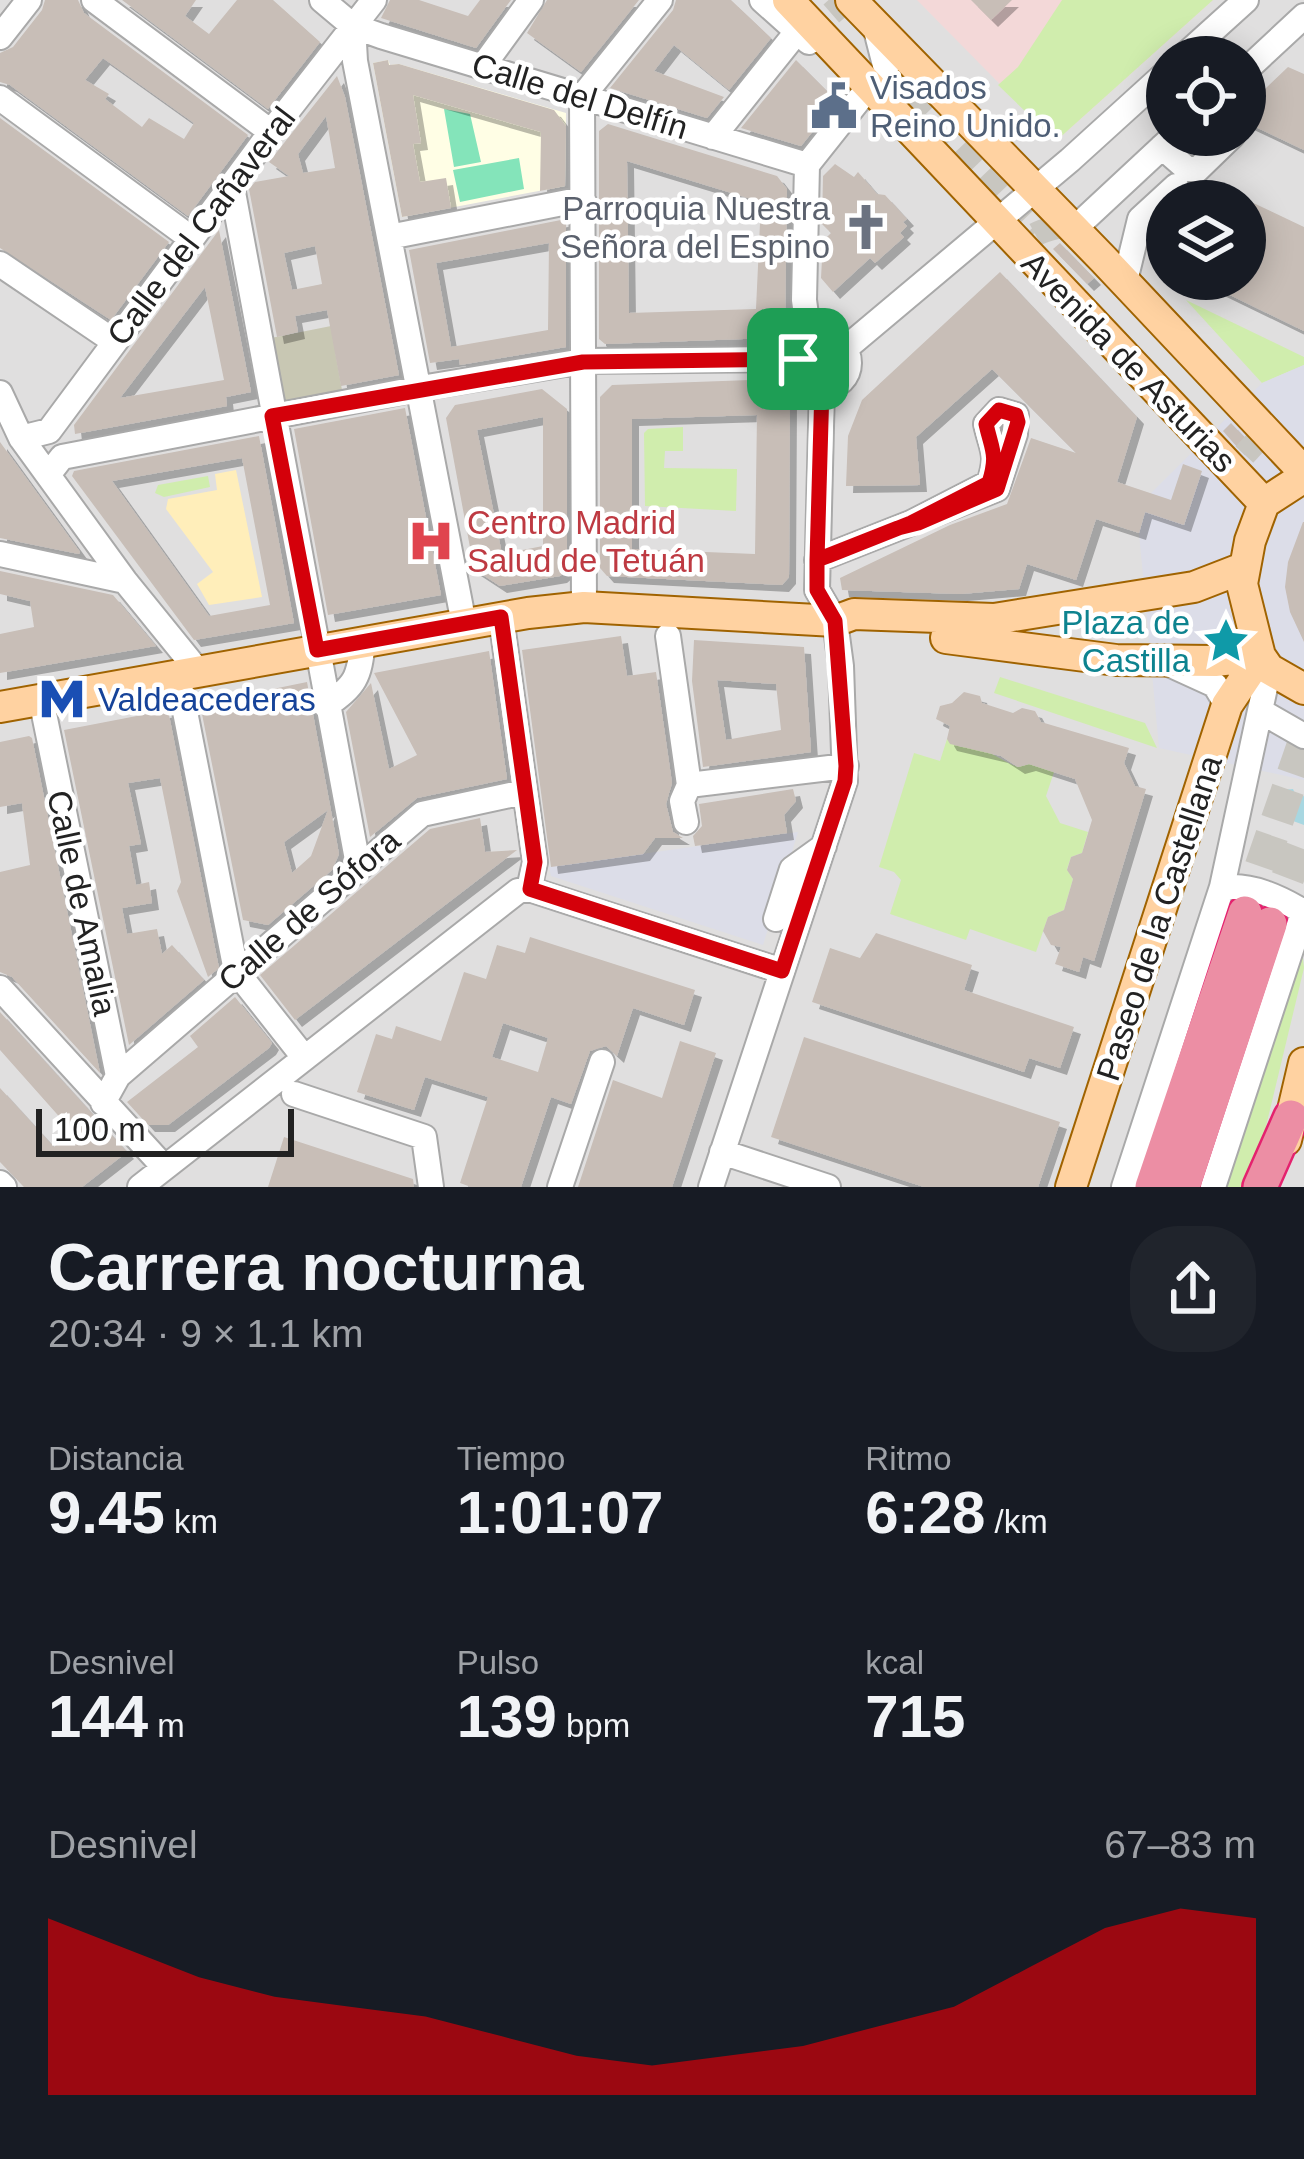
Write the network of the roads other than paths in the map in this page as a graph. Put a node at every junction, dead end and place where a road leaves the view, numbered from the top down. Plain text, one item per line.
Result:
1 (29, 0) edge
2 (94, 0) edge
3 (322, 0) edge
4 (374, 0) edge
5 (531, 0) edge
6 (660, 0) edge
7 (762, 0) edge
8 (788, 0) edge
9 (850, 0) edge
10 (1246, 0) edge
11 (872, 11) edge
12 (1304, 16) edge
13 (353, 26) junction
14 (810, 36) junction
15 (1207, 36) edge
16 (0, 38) edge
17 (1266, 51) edge
18 (483, 66) junction
19 (859, 77) junction
20 (1146, 91) edge
21 (582, 97) junction
22 (0, 98) edge
23 (271, 132) junction
24 (713, 137) junction
25 (1153, 156) edge
26 (1178, 156) edge
27 (1211, 156) edge
28 (807, 165) junction
29 (232, 187) junction
30 (1033, 188) junction
31 (583, 199) junction
32 (1146, 214) edge
33 (994, 221) junction
34 (1074, 229) junction
35 (389, 237) junction
36 (192, 239) junction
37 (0, 264) edge
38 (1124, 281) junction
39 (115, 342) junction
40 (846, 348) junction
41 (804, 352) junction
42 (583, 362) junction
43 (822, 387) junction
44 (421, 388) junction
45 (0, 393) edge
46 (272, 416) junction
47 (11, 426) edge
48 (50, 431) junction
49 (55, 466) junction
50 (1304, 475) edge
51 (1264, 503) junction
52 (911, 523) junction
53 (0, 554) edge
54 (817, 560) junction
55 (1243, 568) junction
56 (125, 581) junction
57 (584, 607) junction
58 (501, 617) junction
59 (835, 621) junction
60 (464, 624) junction
61 (668, 636) dead end
62 (363, 642) junction
63 (317, 650) junction
64 (1161, 662) junction
65 (1264, 662) junction
66 (188, 674) junction
67 (1304, 689) edge
68 (41, 699) junction
69 (1227, 705) junction
70 (326, 706) junction
71 (0, 707) edge
72 (1262, 712) junction
73 (1304, 736) edge
74 (846, 766) junction
75 (1249, 769) junction
76 (689, 785) junction
77 (524, 792) junction
78 (688, 833) dead end
79 (824, 846) junction
80 (358, 865) junction
81 (530, 889) junction
82 (1245, 908) junction
83 (1304, 911) edge
84 (776, 919) dead end
85 (236, 971) junction
86 (782, 971) junction
87 (0, 988) edge
88 (304, 1056) junction
89 (602, 1062) dead end
90 (1304, 1064) edge
91 (118, 1076) junction
92 (288, 1084) junction
93 (104, 1103) junction
94 (375, 1104) dead end
95 (1291, 1117) junction
96 (722, 1152) junction
97 (164, 1167) junction
98 (140, 1187) edge
99 (431, 1187) edge
100 (560, 1187) edge
101 (711, 1187) edge
102 (828, 1187) edge
103 (1071, 1187) edge
104 (1109, 1187) edge
105 (1124, 1187) edge
106 (1152, 1187) edge
107 (1183, 1187) edge
108 (1213, 1187) edge
109 (1260, 1187) edge
110 (1275, 1187) edge

1 - 16 street
2 - 23 street
3 - 13 street
4 - 13 street, Calle del Cañaveral
5 - 18 street
6 - 21 street
7 - 14 street, Avenida de Asturias
8 - 14 main road, Avenida de Asturias
9 - 11 main road, Avenida de Asturias
10 - 15 street
11 - 14 street
11 - 30 main road, Avenida de Asturias
12 - 17 street
13 - 18 street, Calle del Delfín
13 - 23 street, Calle del Cañaveral
13 - 35 street
14 - 19 main road, Avenida de Asturias
14 - 24 street
18 - 21 street, Calle del Delfín
19 - 28 street
19 - 33 main road, Avenida de Asturias
20 - 30 street
21 - 24 street, Calle del Delfín
21 - 31 street
22 - 36 street
23 - 29 street, Calle del Cañaveral
24 - 28 street, Calle del Delfín
25 - 34 street
26 - 27 street
28 - 41 street
29 - 36 street, Calle del Cañaveral
29 - 46 street
30 - 33 street, Avenida de Asturias
30 - 34 main road, Avenida de Asturias
31 - 35 street
31 - 42 street
32 - 38 street
33 - 40 street
33 - 51 main road, Avenida de Asturias
34 - 38 main road, Avenida de Asturias
35 - 44 street
36 - 39 street, Calle del Cañaveral
37 - 39 street
38 - 50 main road, Avenida de Asturias
39 - 48 street, Calle del Cañaveral
40 - 41 street
40 - 43 street
41 - 42 street
41 - 43 street
42 - 44 street
42 - 57 street
43 - 54 street
44 - 46 street
44 - 60 street
45 - 47 street
46 - 49 street
46 - 63 street
47 - 48 street
47 - 49 street
48 - 49 street
49 - 56 street
50 - 51 main road
51 - 55 main road
52 - 52 street
52 - 54 street
53 - 56 street
54 - 59 street
55 - 59 main road
55 - 65 main road
56 - 66 street
57 - 58 main road
57 - 59 main road
58 - 60 main road
58 - 77 street
59 - 64 main road
59 - 74 street
60 - 62 main road
61 - 76 street
62 - 63 main road
62 - 70 street
63 - 66 main road
63 - 70 street
64 - 65 main road
64 - 69 street
65 - 67 main road
65 - 69 main road, Paseo de la Castellana
65 - 72 street, Paseo de la Castellana
66 - 68 main road
66 - 85 street
68 - 71 main road
68 - 91 street, Calle de Amalia
69 - 103 main road, Paseo de la Castellana
70 - 80 street
72 - 73 street
72 - 75 street, Paseo de la Castellana
74 - 76 street
74 - 79 street
75 - 82 street, Paseo de la Castellana
75 - 104 street
76 - 78 street
77 - 80 street, Calle de Sófora
77 - 81 street
79 - 84 street
79 - 86 street
80 - 85 street, Calle de Sófora
81 - 86 street
81 - 88 street
82 - 83 street, Paseo de la Castellana
82 - 105 street, Paseo de la Castellana
82 - 106 highway, Paseo de la Castellana
82 - 107 highway, Paseo de la Castellana
83 - 108 street, Paseo de la Castellana
85 - 88 street
85 - 91 street, Calle de Sófora
86 - 96 street
87 - 93 street
88 - 92 street
89 - 100 street
90 - 95 main road
91 - 93 street
92 - 94 street
92 - 97 street
92 - 99 street
93 - 97 street
95 - 109 highway
95 - 110 main road
96 - 101 street
96 - 102 street
97 - 98 street

